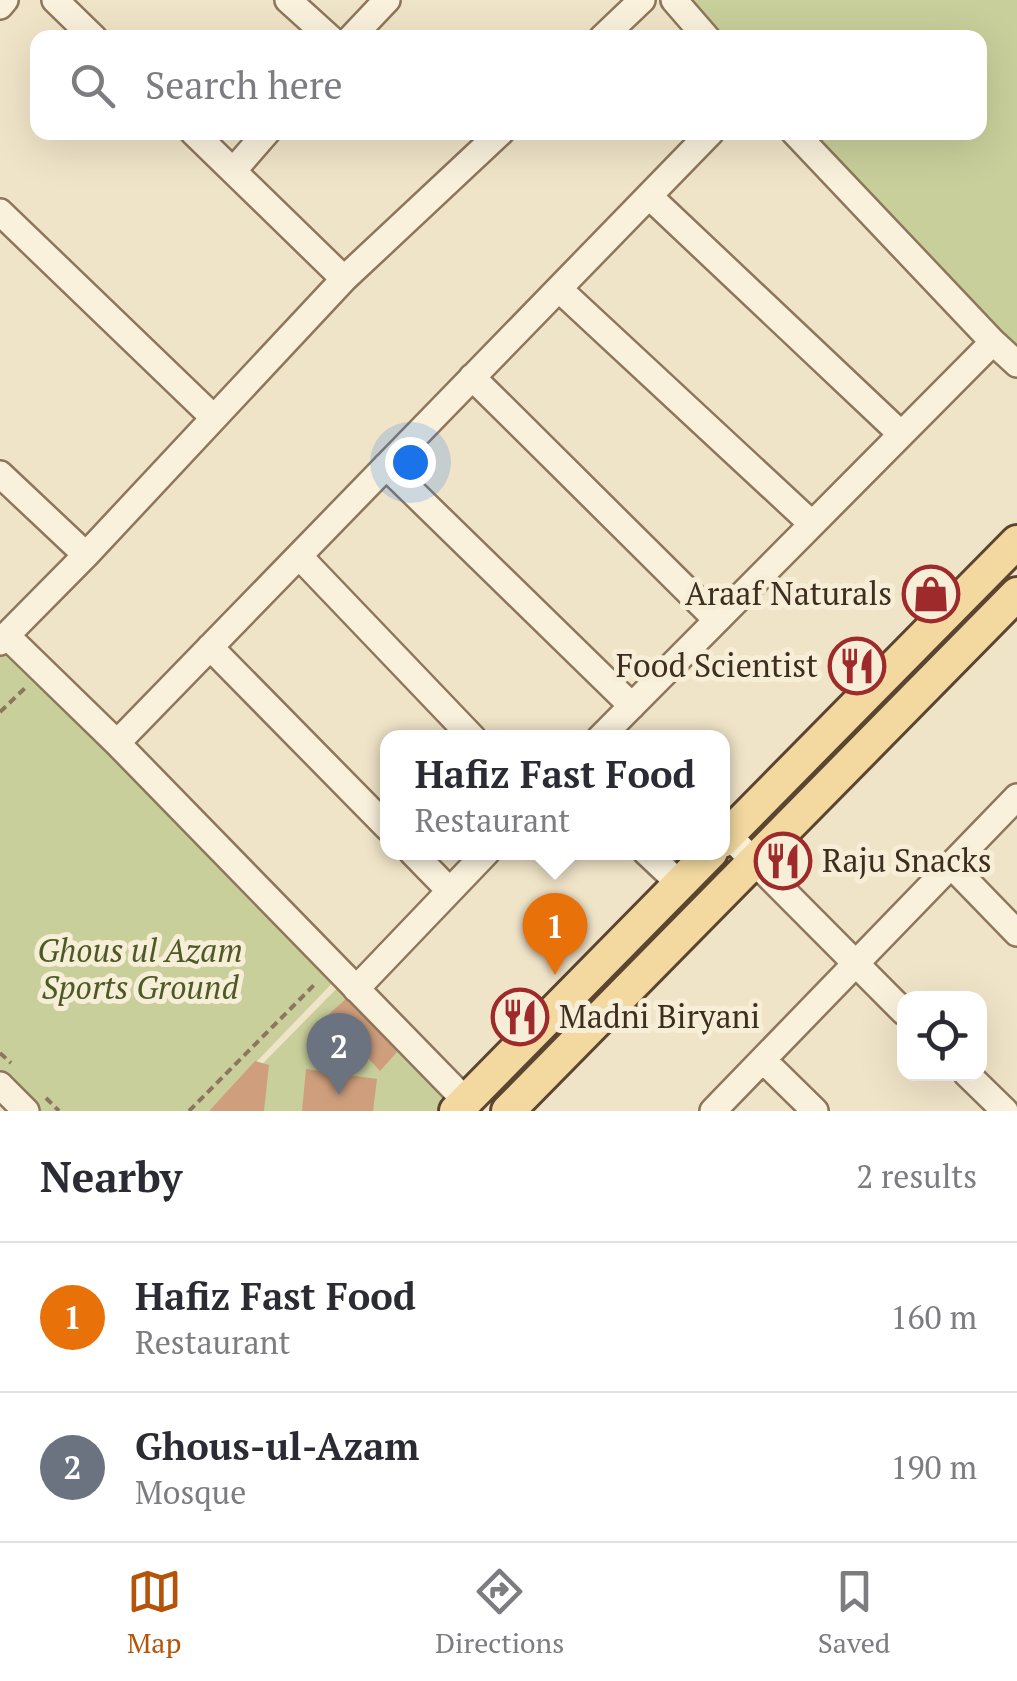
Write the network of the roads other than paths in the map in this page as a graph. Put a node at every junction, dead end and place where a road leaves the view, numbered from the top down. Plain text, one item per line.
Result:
1 (5, 0) edge
2 (55, 0) edge
3 (288, 0) edge
4 (387, 0) edge
5 (642, 0) edge
6 (674, 0) edge
7 (0, 6) edge
8 (86, 30) edge
9 (321, 30) edge
10 (359, 30) edge
11 (610, 30) edge
12 (700, 30) edge
13 (201, 140) edge
14 (260, 140) edge
15 (492, 140) edge
16 (702, 140) edge
17 (802, 140) edge
18 (233, 171) junction
19 (649, 196) junction
20 (0, 212) edge
21 (344, 279) junction
22 (558, 289) junction
23 (993, 342) junction
24 (1017, 364) edge
25 (472, 378) junction
26 (214, 418) junction
27 (901, 434) junction
28 (386, 466) junction
29 (0, 474) edge
30 (812, 524) junction
31 (1015, 548) edge
32 (86, 555) junction
33 (299, 556) junction
34 (1017, 594) edge
35 (717, 620) junction
36 (3, 639) edge
37 (210, 647) junction
38 (632, 706) junction
39 (465, 730) edge
40 (608, 730) edge
41 (117, 743) junction
42 (1017, 797) edge
43 (380, 820) edge
44 (730, 833) edge
45 (730, 848) edge
46 (420, 860) edge
47 (479, 860) edge
48 (654, 860) edge
49 (703, 860) edge
50 (755, 861) junction
51 (951, 865) junction
52 (680, 884) junction
53 (449, 890) junction
54 (1017, 933) edge
55 (856, 964) junction
56 (356, 989) junction
57 (897, 1005) edge
58 (762, 1060) junction
59 (974, 1081) edge
60 (0, 1085) edge
61 (462, 1106) edge
62 (26, 1111) edge
63 (508, 1111) edge
64 (713, 1111) edge
65 (815, 1111) edge
66 (1006, 1111) edge

1 - 7 street
2 - 8 street
3 - 9 street
4 - 10 street
5 - 11 street
6 - 12 street
13 - 18 street
14 - 18 street
15 - 21 street
16 - 19 street
17 - 23 street
18 - 21 street
19 - 22 street
19 - 27 street
20 - 26 street
21 - 26 street
22 - 25 street
22 - 30 street
23 - 24 street
23 - 27 street
25 - 28 street
25 - 35 street
26 - 32 street
27 - 30 street
28 - 33 street
28 - 38 street
29 - 32 street
30 - 35 street
31 - 44 main road
32 - 36 street
33 - 37 street
33 - 39 street
34 - 50 main road
35 - 38 street
36 - 41 street
37 - 41 street
37 - 43 street
38 - 40 street
41 - 56 street
42 - 51 street
45 - 50 street
46 - 53 street
47 - 53 street
48 - 52 street
49 - 52 main road
50 - 55 street
50 - 63 main road
51 - 54 street
51 - 55 street
52 - 61 main road
53 - 56 street
55 - 57 street
55 - 58 street
56 - 61 street
58 - 64 street
58 - 65 street
59 - 66 street
60 - 62 street

